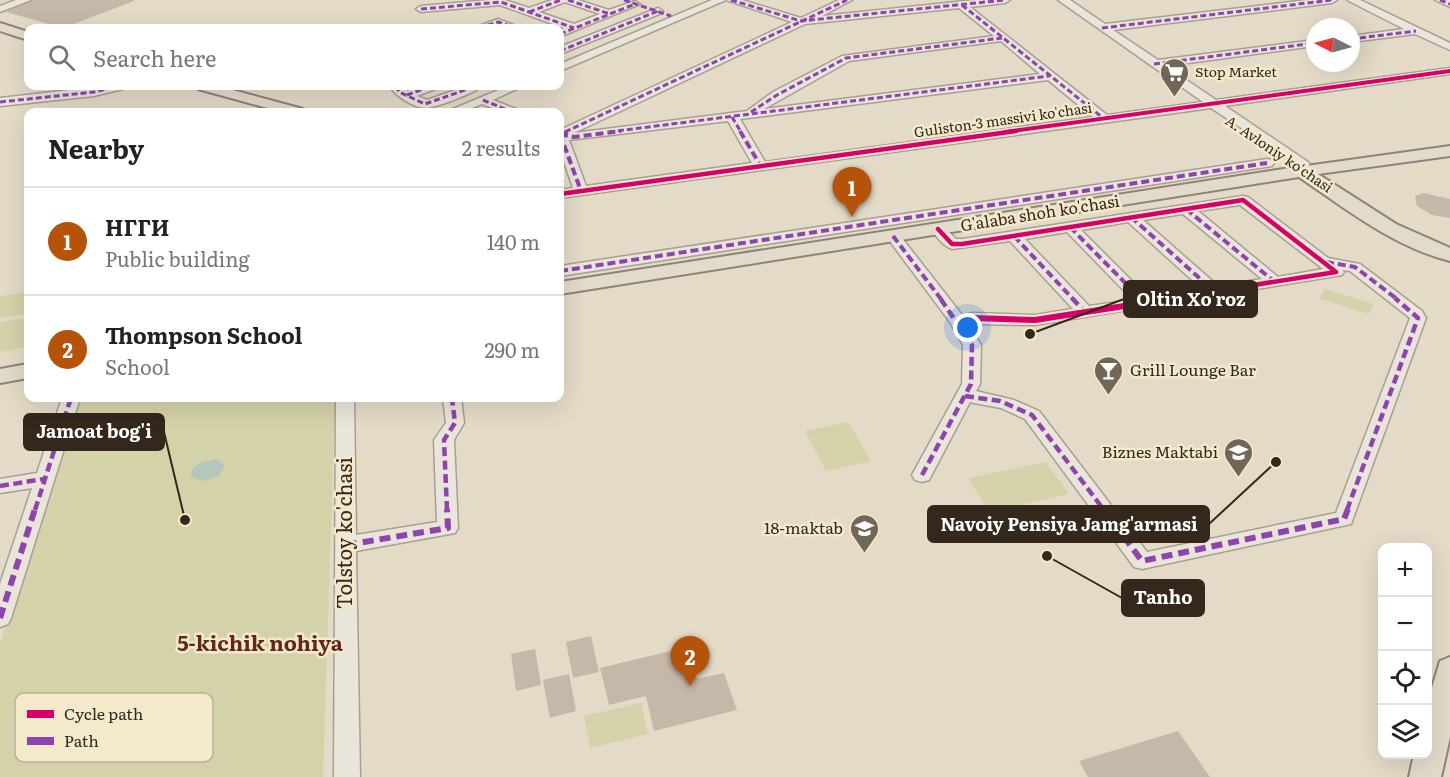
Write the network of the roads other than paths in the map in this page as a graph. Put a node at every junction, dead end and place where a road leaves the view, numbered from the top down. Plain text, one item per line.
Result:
1 (14, 0) edge
2 (26, 0) edge
3 (561, 0) edge
4 (568, 0) edge
5 (624, 0) edge
6 (711, 0) edge
7 (721, 0) edge
8 (731, 0) edge
9 (847, 0) edge
10 (1005, 0) edge
11 (1055, 0) edge
12 (1063, 0) edge
13 (1332, 0) edge
14 (1352, 0) edge
15 (1440, 0) edge
16 (635, 4) junction
17 (1450, 4) edge
18 (962, 5) junction
19 (0, 7) edge
20 (421, 9) dead end
21 (658, 11) junction
22 (529, 12) junction
23 (610, 14) junction
24 (671, 16) junction
25 (801, 21) junction
26 (0, 22) edge
27 (563, 24) edge
28 (564, 24) edge
29 (0, 27) edge
30 (574, 28) junction
31 (1102, 28) junction
32 (24, 29) edge
33 (1416, 30) junction
34 (564, 32) edge
35 (24, 35) edge
36 (1002, 38) junction
37 (1360, 38) edge
38 (1306, 44) edge
39 (564, 47) edge
40 (1450, 47) edge
41 (564, 49) edge
42 (582, 55) junction
43 (564, 61) edge
44 (1154, 64) junction
45 (564, 66) edge
46 (1450, 72) edge
47 (1049, 76) junction
48 (102, 90) edge
49 (218, 90) edge
50 (246, 90) edge
51 (398, 90) edge
52 (420, 90) edge
53 (466, 90) edge
54 (494, 90) edge
55 (507, 90) edge
56 (407, 95) junction
57 (483, 100) junction
58 (0, 102) edge
59 (1208, 103) junction
60 (283, 108) edge
61 (305, 108) edge
62 (448, 108) edge
63 (462, 108) edge
64 (502, 108) edge
65 (749, 113) junction
66 (732, 117) junction
67 (1102, 118) junction
68 (564, 132) edge
69 (564, 135) edge
70 (1450, 144) edge
71 (564, 145) edge
72 (1450, 151) edge
73 (1267, 163) dead end
74 (760, 165) junction
75 (1303, 168) junction
76 (1226, 173) junction
77 (581, 191) junction
78 (564, 193) edge
79 (1186, 209) junction
80 (1131, 217) junction
81 (1070, 227) junction
82 (867, 228) junction
83 (938, 229) junction
84 (892, 236) junction
85 (1014, 236) junction
86 (1450, 250) edge
87 (1450, 255) edge
88 (1323, 262) junction
89 (564, 270) edge
90 (564, 277) edge
91 (1276, 283) junction
92 (564, 287) edge
93 (1215, 292) junction
94 (1145, 303) junction
95 (1085, 312) junction
96 (958, 321) junction
97 (24, 361) edge
98 (0, 364) edge
99 (24, 372) edge
100 (0, 376) edge
101 (965, 396) junction
102 (70, 402) edge
103 (345, 402) edge
104 (452, 402) edge
105 (922, 475) dead end
106 (44, 479) junction
107 (0, 486) edge
108 (346, 545) junction
109 (0, 618) edge
110 (1450, 670) edge
111 (347, 777) edge
112 (1425, 777) edge

1 - 19 street
2 - 19 street
3 - 22 street
4 - 23 street
5 - 16 street
6 - 24 street
7 - 42 street
8 - 25 street
9 - 25 street
10 - 18 street
11 - 59 street, A. Avloniy ko'chasi
12 - 31 street, A. Avloniy ko'chasi
13 - 31 street
14 - 33 street
15 - 17 street
16 - 21 street
16 - 23 street
18 - 25 street
18 - 36 street, Guliston-3 massivi ko'chasi
20 - 22 street
21 - 24 street
21 - 39 street
22 - 27 street
23 - 30 street
24 - 42 street
25 - 68 street
26 - 32 main road
28 - 30 street
29 - 35 main road
30 - 34 street
31 - 44 street, A. Avloniy ko'chasi
33 - 37 street
33 - 40 street
36 - 47 street, Guliston-3 massivi ko'chasi
36 - 65 street
38 - 44 street
41 - 42 street
42 - 43 street
42 - 45 street
44 - 59 street, A. Avloniy ko'chasi
46 - 59 street, Guliston-3 massivi ko'chasi
47 - 65 street
47 - 67 street, Guliston-3 massivi ko'chasi
48 - 58 street
49 - 60 main road
50 - 61 main road
51 - 56 street
52 - 56 street
53 - 56 street
54 - 62 street
55 - 57 street
57 - 63 street
57 - 64 street
59 - 67 street, Guliston-3 massivi ko'chasi
59 - 75 street, A. Avloniy ko'chasi
65 - 66 street
66 - 69 street
66 - 74 street
67 - 74 street, Guliston-3 massivi ko'chasi
70 - 75 main road, G'alaba shoh ko'chasi
71 - 77 street
72 - 75 main road, G'alaba shoh ko'chasi
73 - 76 street
74 - 77 street, Guliston-3 massivi ko'chasi
75 - 76 main road, G'alaba shoh ko'chasi
75 - 83 main road, G'alaba shoh ko'chasi
75 - 86 main road, A. Avloniy ko'chasi
75 - 87 main road, A. Avloniy ko'chasi
76 - 82 main road, G'alaba shoh ko'chasi
77 - 78 street, Guliston-3 massivi ko'chasi
79 - 80 street
79 - 88 street
79 - 91 street
80 - 81 street
80 - 93 street
81 - 85 street
81 - 94 street
82 - 89 street
82 - 90 main road, G'alaba shoh ko'chasi
83 - 84 main road, G'alaba shoh ko'chasi
83 - 85 street
84 - 92 main road, G'alaba shoh ko'chasi
84 - 96 street
85 - 95 street
88 - 91 street
88 - 101 street
91 - 93 street
93 - 94 street
94 - 95 street
95 - 96 street
96 - 101 street
97 - 98 main road
99 - 100 main road
101 - 105 street
102 - 106 street
103 - 108 street, Tolstoy ko'chasi
104 - 108 street
106 - 107 street
106 - 109 street
108 - 111 street, Tolstoy ko'chasi
110 - 112 main road

